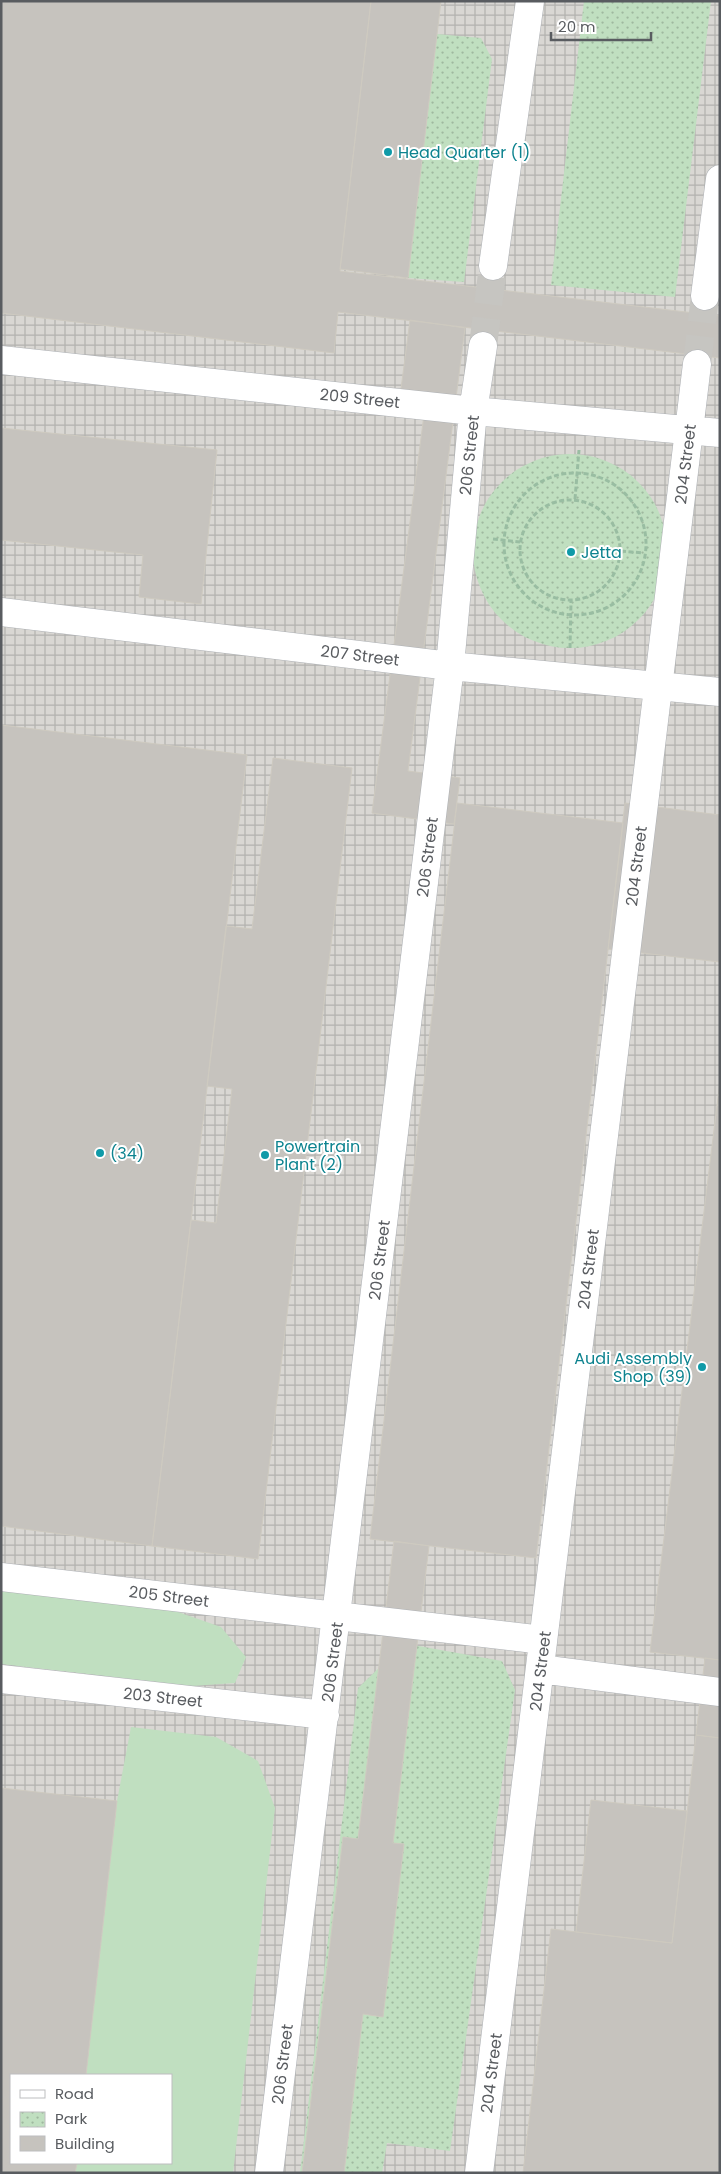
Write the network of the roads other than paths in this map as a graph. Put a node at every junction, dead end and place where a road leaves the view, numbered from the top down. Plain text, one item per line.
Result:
1 (530, 1) edge
2 (720, 180) edge
3 (493, 266) tunnel mouth
4 (705, 296) tunnel mouth
5 (483, 346) tunnel mouth
6 (1, 360) edge
7 (697, 364) tunnel mouth
8 (474, 410) junction
9 (689, 429) junction
10 (720, 433) edge
11 (1, 612) edge
12 (450, 666) junction
13 (658, 685) junction
14 (720, 692) edge
15 (1, 1577) edge
16 (337, 1616) junction
17 (543, 1640) junction
18 (540, 1670) junction
19 (1, 1679) edge
20 (720, 1692) edge
21 (325, 1715) junction
22 (269, 2173) edge
23 (479, 2173) edge

1 - 3 street
2 - 4 street
5 - 8 street, 206 Street
6 - 8 street, 209 Street
7 - 9 street, 204 Street
8 - 9 street, 209 Street
8 - 12 street, 206 Street
9 - 10 street, 209 Street
9 - 13 street, 204 Street
11 - 12 street, 207 Street
12 - 13 street, 207 Street
12 - 16 street, 206 Street
13 - 14 street, 207 Street
13 - 17 street, 204 Street
15 - 16 street, 205 Street
16 - 17 street, 205 Street
16 - 21 street, 206 Street
17 - 18 street, 204 Street
18 - 20 street
18 - 23 street, 204 Street
19 - 21 street, 203 Street
21 - 22 street, 206 Street

